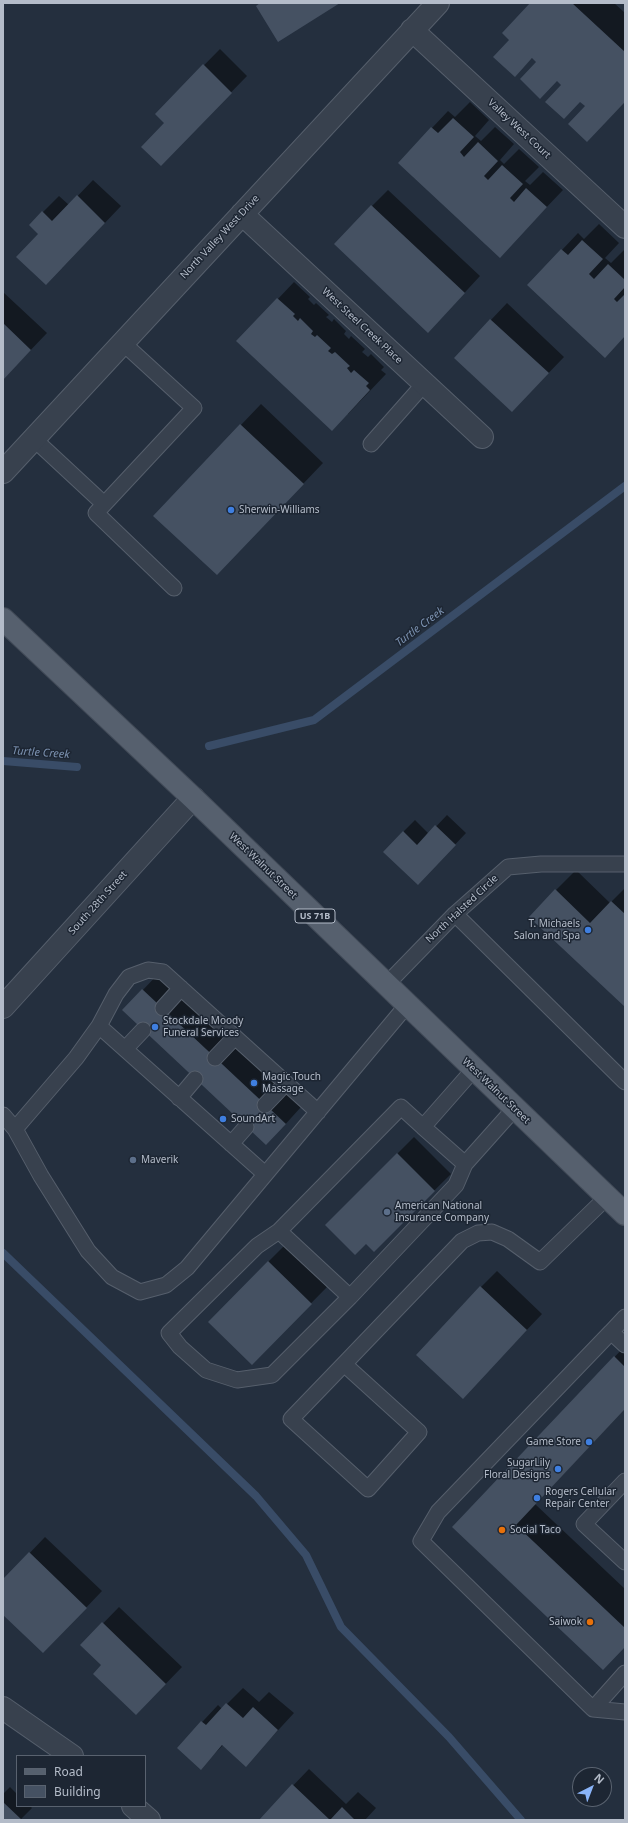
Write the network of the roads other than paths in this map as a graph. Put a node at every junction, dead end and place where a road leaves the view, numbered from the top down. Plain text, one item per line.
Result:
1 (438, 3) edge
2 (412, 30) junction
3 (242, 214) junction
4 (625, 227) edge
5 (123, 343) junction
6 (424, 384) junction
7 (482, 437) dead end
8 (34, 439) junction
9 (371, 444) dead end
10 (4, 468) edge
11 (104, 504) junction
12 (174, 588) dead end
13 (3, 620) edge
14 (194, 798) junction
15 (625, 864) edge
16 (454, 914) junction
17 (386, 985) junction
18 (181, 988) junction
19 (407, 1005) junction
20 (3, 1007) edge
21 (163, 1008) dead end
22 (99, 1026) junction
23 (143, 1030) dead end
24 (235, 1037) junction
25 (125, 1049) junction
26 (215, 1058) dead end
27 (474, 1069) junction
28 (196, 1079) dead end
29 (625, 1082) edge
30 (286, 1083) junction
31 (179, 1098) junction
32 (265, 1104) dead end
33 (515, 1108) junction
34 (318, 1112) junction
35 (3, 1115) edge
36 (246, 1127) dead end
37 (423, 1127) junction
38 (15, 1129) junction
39 (231, 1144) junction
40 (465, 1164) junction
41 (265, 1174) junction
42 (607, 1197) junction
43 (625, 1214) edge
44 (279, 1231) junction
45 (350, 1297) junction
46 (625, 1317) edge
47 (611, 1332) junction
48 (625, 1345) edge
49 (344, 1364) junction
50 (625, 1481) edge
51 (625, 1562) edge
52 (625, 1673) edge
53 (3, 1708) edge
54 (593, 1709) junction
55 (625, 1712) edge
56 (71, 1755) edge
57 (134, 1807) edge
58 (149, 1820) edge

1 - 2 street, North Valley West Drive
2 - 3 street, North Valley West Drive
2 - 4 street, Valley West Court
3 - 5 street, North Valley West Drive
3 - 6 street, West Steel Creek Place
5 - 8 street, North Valley West Drive
5 - 11 lane
6 - 7 street, West Steel Creek Place
6 - 9 lane
8 - 10 street, North Valley West Drive
8 - 11 lane
11 - 12 lane
13 - 14 main road, West Walnut Street / US 71B
14 - 17 main road, West Walnut Street / US 71B
14 - 20 street, South 28th Street
15 - 16 lane, North Halsted Circle
16 - 17 lane, North Halsted Circle
16 - 29 lane
17 - 19 main road, West Walnut Street / US 71B
18 - 21 lane
18 - 22 lane
18 - 24 lane
19 - 27 main road, West Walnut Street / US 71B
19 - 34 lane
22 - 25 lane
22 - 38 lane
23 - 25 lane
24 - 26 lane
24 - 30 lane
25 - 31 lane
27 - 33 main road, West Walnut Street / US 71B
27 - 37 lane
28 - 31 lane
30 - 32 lane
30 - 34 lane
31 - 39 lane
33 - 40 lane
33 - 42 main road, West Walnut Street / US 71B
34 - 41 lane
35 - 38 lane
36 - 39 lane
37 - 40 lane
37 - 44 lane
38 - 41 lane
39 - 41 lane
40 - 45 lane
42 - 43 main road, West Walnut Street / US 71B
42 - 49 lane
44 - 45 lane
44 - 45 lane
46 - 47 lane
47 - 48 lane
47 - 54 lane
49 - 49 lane
50 - 51 lane
52 - 54 lane
53 - 56 street
54 - 55 lane
57 - 58 street

